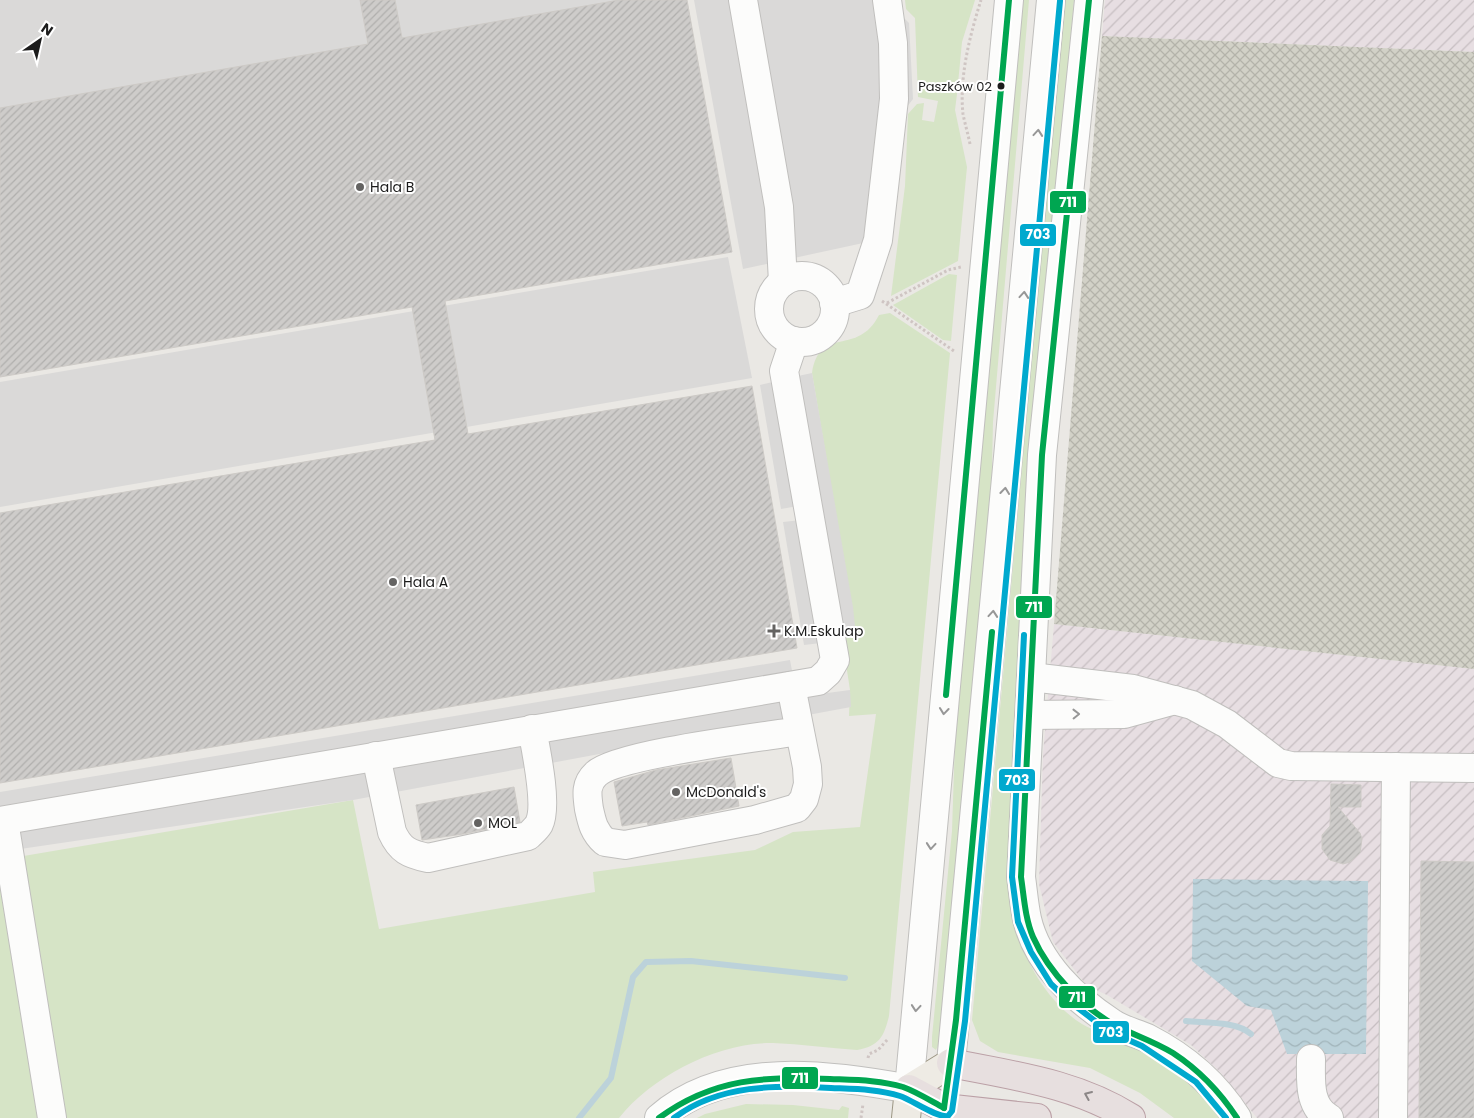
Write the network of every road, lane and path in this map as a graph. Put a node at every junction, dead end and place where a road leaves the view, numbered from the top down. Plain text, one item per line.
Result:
1 (743, 0) edge
2 (887, 0) edge
3 (1009, 0) edge
4 (1050, 0) edge
5 (1089, 0) edge
6 (964, 266) dead end
7 (783, 282) junction
8 (834, 303) junction
9 (794, 341) junction
10 (956, 352) dead end
11 (1031, 677) junction
12 (791, 686) junction
13 (1176, 700) junction
14 (1029, 715) junction
15 (532, 729) junction
16 (799, 731) junction
17 (376, 756) junction
18 (1396, 768) junction
19 (1474, 768) edge
20 (2, 821) edge
21 (8, 895) edge
22 (1311, 1059) dead end
23 (951, 1063) junction
24 (909, 1089) junction
25 (862, 1111) dead end
26 (943, 1113) edge
27 (52, 1118) edge
28 (660, 1118) edge
29 (861, 1118) edge
30 (906, 1118) edge
31 (1037, 1118) edge
32 (1132, 1118) edge
33 (1237, 1118) edge
34 (1329, 1118) edge
35 (1393, 1118) edge

1 - 7 street
2 - 8 street
3 -> 24 street
23 -> 4 street
5 - 11 street
6 - 10 path
7 - 8 street
7 - 9 street
8 - 9 street
9 - 12 street
11 - 13 street
11 - 14 street
12 - 15 street
12 - 16 street
14 -> 13 street
13 - 18 street
14 - 33 street
15 - 17 street
15 - 17 street
16 - 16 street
17 - 20 street
18 - 19 street
18 - 35 street
20 - 21 street
21 - 27 street
22 - 34 street
23 - 24 main road
23 - 26 main road
32 -> 23 highway
24 - 26 highway
24 - 28 street
24 - 30 main road
25 - 29 path
26 - 31 highway

